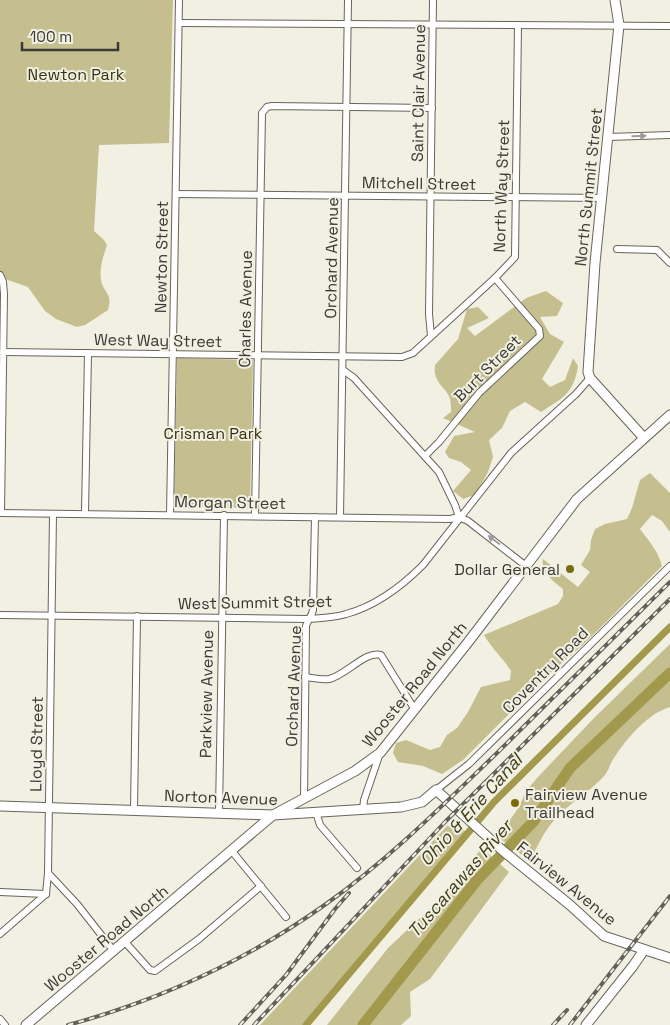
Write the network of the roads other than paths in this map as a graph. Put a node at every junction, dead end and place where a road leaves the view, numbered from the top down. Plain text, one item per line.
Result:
1 (179, 0) edge
2 (348, 0) edge
3 (433, 0) edge
4 (615, 0) edge
5 (180, 23) junction
6 (619, 24) junction
7 (348, 25) junction
8 (433, 25) junction
9 (518, 25) junction
10 (670, 26) edge
11 (347, 108) junction
12 (432, 108) junction
13 (670, 135) edge
14 (608, 137) junction
15 (176, 194) junction
16 (261, 195) junction
17 (345, 195) junction
18 (430, 196) junction
19 (516, 198) junction
20 (602, 198) junction
21 (617, 249) dead end
22 (670, 263) edge
23 (0, 275) edge
24 (495, 278) junction
25 (432, 336) junction
26 (3, 352) junction
27 (88, 353) junction
28 (173, 354) junction
29 (258, 356) junction
30 (343, 356) junction
31 (343, 370) junction
32 (590, 378) junction
33 (670, 415) edge
34 (644, 438) junction
35 (425, 456) junction
36 (0, 513) edge
37 (53, 514) junction
38 (85, 514) junction
39 (170, 515) junction
40 (224, 515) junction
41 (255, 516) junction
42 (315, 517) junction
43 (340, 517) junction
44 (459, 518) junction
45 (526, 566) junction
46 (670, 566) edge
47 (0, 615) edge
48 (52, 616) junction
49 (137, 616) junction
50 (221, 618) junction
51 (308, 619) junction
52 (305, 677) junction
53 (415, 710) junction
54 (380, 754) junction
55 (436, 790) junction
56 (304, 799) junction
57 (0, 806) edge
58 (49, 807) junction
59 (134, 809) junction
60 (363, 810) junction
61 (218, 812) junction
62 (316, 812) junction
63 (273, 815) junction
64 (231, 850) junction
65 (357, 868) dead end
66 (48, 874) junction
67 (261, 886) junction
68 (0, 892) edge
69 (46, 894) junction
70 (286, 917) dead end
71 (0, 934) edge
72 (125, 942) junction
73 (113, 950) junction
74 (644, 950) junction
75 (670, 958) edge
76 (0, 1019) edge
77 (5, 1025) edge
78 (26, 1025) edge
79 (586, 1025) edge

1 - 5 street, Newton Street
2 - 7 street, Orchard Avenue
3 - 8 street, Saint Clair Avenue
4 - 6 main road, North Summit Street
5 - 7 street
5 - 15 street, Newton Street
6 - 9 street
6 - 10 street
6 - 14 main road, North Summit Street
7 - 8 street
7 - 11 street, Orchard Avenue
8 - 9 street
8 - 12 street, Saint Clair Avenue
9 - 19 street, North Way Street
11 - 12 street
11 - 16 street, Charles Avenue
11 - 17 street, Orchard Avenue
12 - 18 street, Saint Clair Avenue
14 -> 13 street
14 - 20 main road, North Summit Street
15 - 16 street, Mitchell Street
15 - 28 street, Newton Street
16 - 17 street, Mitchell Street
16 - 29 street, Charles Avenue
17 - 18 street, Mitchell Street
17 - 30 street, Orchard Avenue
18 - 19 street, Mitchell Street
18 - 25 street, Saint Clair Avenue
19 - 20 street, Mitchell Street
19 - 24 street, North Way Street
20 - 32 main road, North Summit Street
21 - 22 street
23 - 26 street
24 - 25 street, North Way Street
24 - 35 street, Burt Street
25 - 30 street, North Way Street
26 - 27 street, West Way Street
26 - 36 street
27 - 28 street, West Way Street
27 - 38 street
28 - 29 street, West Way Street
28 - 39 street, Newton Street
29 - 30 street, West Way Street
29 - 41 street, Charles Avenue
30 - 31 street, Orchard Avenue
31 - 35 street
31 - 43 street, Orchard Avenue
32 - 34 main road
32 - 44 street, West Summit Street
33 - 34 main road, Wooster Road North
34 - 45 main road, Wooster Road North
35 - 44 street
36 - 37 street, Morgan Street
37 - 38 street, Morgan Street
37 - 48 street, Lloyd Street
38 - 39 street, Morgan Street
39 - 40 street, Morgan Street
40 - 41 street, Morgan Street
40 - 50 street, Parkview Avenue
41 - 42 street, Morgan Street
42 - 43 street, Morgan Street
42 - 51 street, Orchard Avenue
43 - 44 street, Morgan Street
45 -> 44 street
44 - 51 street, West Summit Street
45 - 53 main road, Wooster Road North
46 - 55 street, Coventry Road
47 - 48 street, West Summit Street
48 - 49 street, West Summit Street
48 - 58 street, Lloyd Street
49 - 50 street, West Summit Street
49 - 59 street
50 - 51 street, West Summit Street
50 - 61 street, Parkview Avenue
51 - 52 street, Orchard Avenue
52 - 53 street
52 - 56 street, Orchard Avenue
53 - 54 main road, Wooster Road North
54 - 56 main road, Wooster Road North
54 - 60 street
55 - 60 main road, Norton Avenue
55 - 74 main road, Fairview Avenue
56 - 63 main road, Wooster Road North
57 - 58 main road, Norton Avenue
58 - 59 main road, Norton Avenue
58 - 66 street, Lloyd Street
59 - 61 main road, Norton Avenue
60 - 62 main road, Norton Avenue
61 - 63 main road, Norton Avenue
62 - 63 main road, Norton Avenue
62 - 65 street
63 - 64 main road, Wooster Road North
64 - 67 street
64 - 72 main road, Wooster Road North
66 - 69 street, Lloyd Street
66 - 73 street
67 - 70 street
67 - 72 street
68 - 69 street
69 - 71 street
72 - 73 main road, Wooster Road North
73 - 78 main road, Wooster Road North
74 - 75 main road, Fairview Avenue
74 - 79 main road
76 - 77 street

